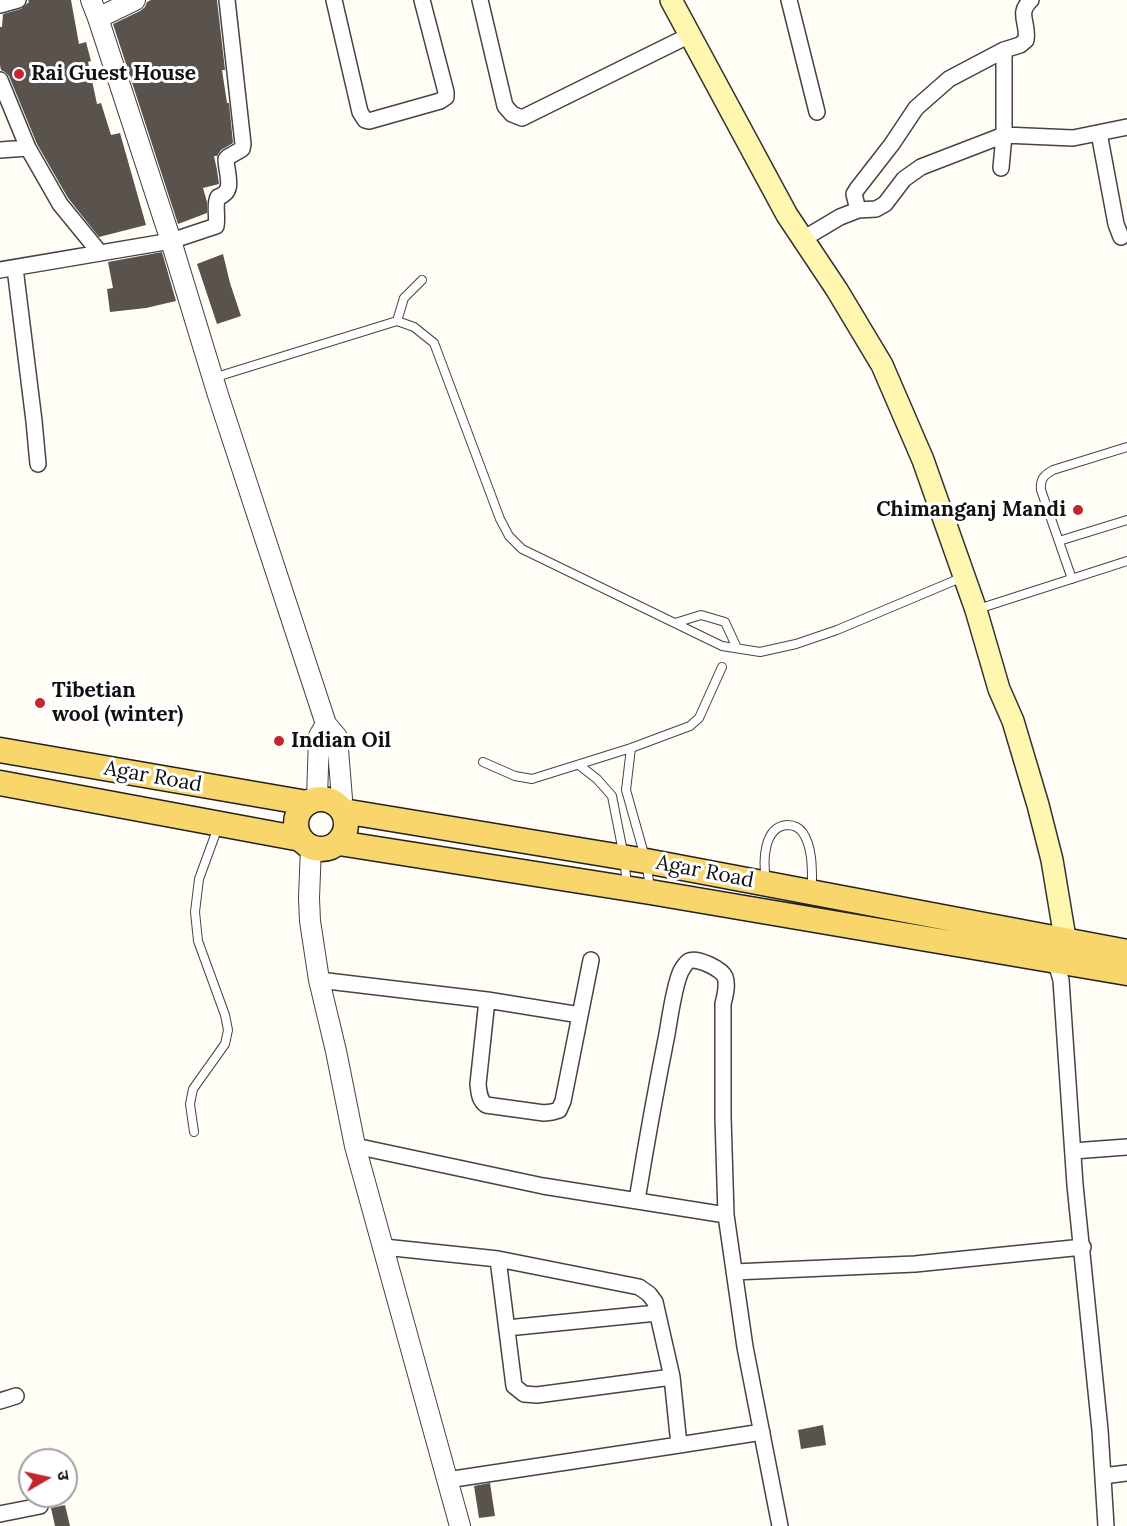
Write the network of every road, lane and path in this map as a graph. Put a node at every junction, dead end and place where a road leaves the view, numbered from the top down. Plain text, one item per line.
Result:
1 (18, 0) edge
2 (135, 0) edge
3 (227, 0) edge
4 (334, 0) edge
5 (422, 0) edge
6 (480, 0) edge
7 (671, 0) edge
8 (789, 0) edge
9 (1031, 0) edge
10 (0, 5) edge
11 (94, 9) edge
12 (690, 35) junction
13 (1005, 51) junction
14 (0, 80) edge
15 (817, 112) dead end
16 (1127, 127) edge
17 (1099, 133) junction
18 (1004, 135) junction
19 (28, 148) junction
20 (0, 150) edge
21 (1002, 168) dead end
22 (858, 210) junction
23 (1121, 237) dead end
24 (803, 239) junction
25 (171, 241) junction
26 (100, 253) junction
27 (8, 269) edge
28 (422, 280) dead end
29 (398, 321) junction
30 (213, 378) junction
31 (1127, 447) edge
32 (38, 464) dead end
33 (1127, 520) edge
34 (1059, 541) junction
35 (1127, 561) edge
36 (964, 576) junction
37 (1072, 579) junction
38 (976, 610) junction
39 (675, 623) junction
40 (737, 648) junction
41 (722, 667) dead end
42 (327, 724) junction
43 (631, 748) junction
44 (0, 750) edge
45 (483, 762) dead end
46 (579, 765) junction
47 (0, 783) edge
48 (626, 790) junction
49 (612, 796) junction
50 (312, 801) junction
51 (343, 811) junction
52 (219, 823) junction
53 (306, 843) junction
54 (339, 843) junction
55 (635, 859) junction
56 (767, 884) junction
57 (639, 891) junction
58 (812, 892) junction
59 (896, 908) junction
60 (893, 933) junction
61 (1127, 952) edge
62 (1061, 957) junction
63 (591, 960) dead end
64 (1127, 973) edge
65 (319, 980) junction
66 (487, 1000) junction
67 (580, 1015) junction
68 (194, 1132) dead end
69 (355, 1146) junction
70 (1127, 1147) edge
71 (1073, 1151) junction
72 (637, 1200) junction
73 (726, 1215) junction
74 (384, 1247) junction
75 (1083, 1247) junction
76 (498, 1260) junction
77 (734, 1272) junction
78 (657, 1313) junction
79 (507, 1328) junction
80 (672, 1377) junction
81 (16, 1396) dead end
82 (0, 1401) edge
83 (762, 1432) junction
84 (679, 1445) junction
85 (1127, 1473) edge
86 (1102, 1476) junction
87 (447, 1480) junction
88 (30, 1508) edge
89 (0, 1514) edge
90 (460, 1526) edge
91 (780, 1526) edge
92 (1106, 1526) edge

1 - 10 street
2 - 11 street
3 - 25 street
4 - 5 street
6 - 12 street
7 - 12 main road
8 - 15 street
9 - 13 street
11 - 25 street
12 - 24 main road
13 - 18 street
13 - 22 street
14 - 19 street
16 - 17 street
17 - 18 street
17 - 23 street
18 - 21 street
18 - 22 street
19 - 20 street
19 - 26 street
22 - 24 street
24 - 36 main road
25 - 26 street
25 - 30 street
26 - 27 street
27 - 32 street
28 - 29 lane
29 - 30 lane
29 - 39 lane
30 - 42 street
31 - 34 lane
33 - 34 lane
34 - 37 lane
35 - 37 lane
36 - 38 main road
36 - 40 lane
37 - 38 lane
38 - 62 main road
39 - 40 lane
39 - 40 lane
41 - 43 lane
42 - 50 street
42 - 51 street
43 - 46 lane
43 - 48 lane
44 - 50 main road, Agar Road
45 - 46 lane
46 - 49 lane
47 - 52 main road
48 - 49 lane
48 - 55 lane
49 - 55 lane
50 - 51 main road, Agar Road
50 - 53 main road
51 - 54 main road
51 - 55 main road, Agar Road
52 - 53 main road
52 - 68 lane
53 - 54 main road
53 - 65 street
54 - 57 main road
55 - 56 main road, Agar Road
55 - 57 lane
55 - 57 lane
56 - 58 main road, Agar Road
56 - 58 lane
57 - 60 main road
58 - 59 main road, Agar Road
59 - 60 main road
59 - 62 main road, Agar Road
60 - 62 main road
61 - 62 main road
62 - 64 main road
62 - 71 street
63 - 67 street
65 - 66 street
65 - 69 street
66 - 67 street
66 - 67 street
69 - 72 street
69 - 74 street
70 - 71 street
71 - 75 street
72 - 73 street
72 - 73 street
73 - 77 street
74 - 76 street
74 - 87 street
75 - 77 street
75 - 86 street
76 - 78 street
76 - 79 street
77 - 83 street
78 - 79 street
78 - 80 street
79 - 80 street
80 - 84 street
81 - 82 street
83 - 84 street
83 - 91 street
84 - 87 street
85 - 86 street
86 - 92 street
87 - 90 street
88 - 89 street

